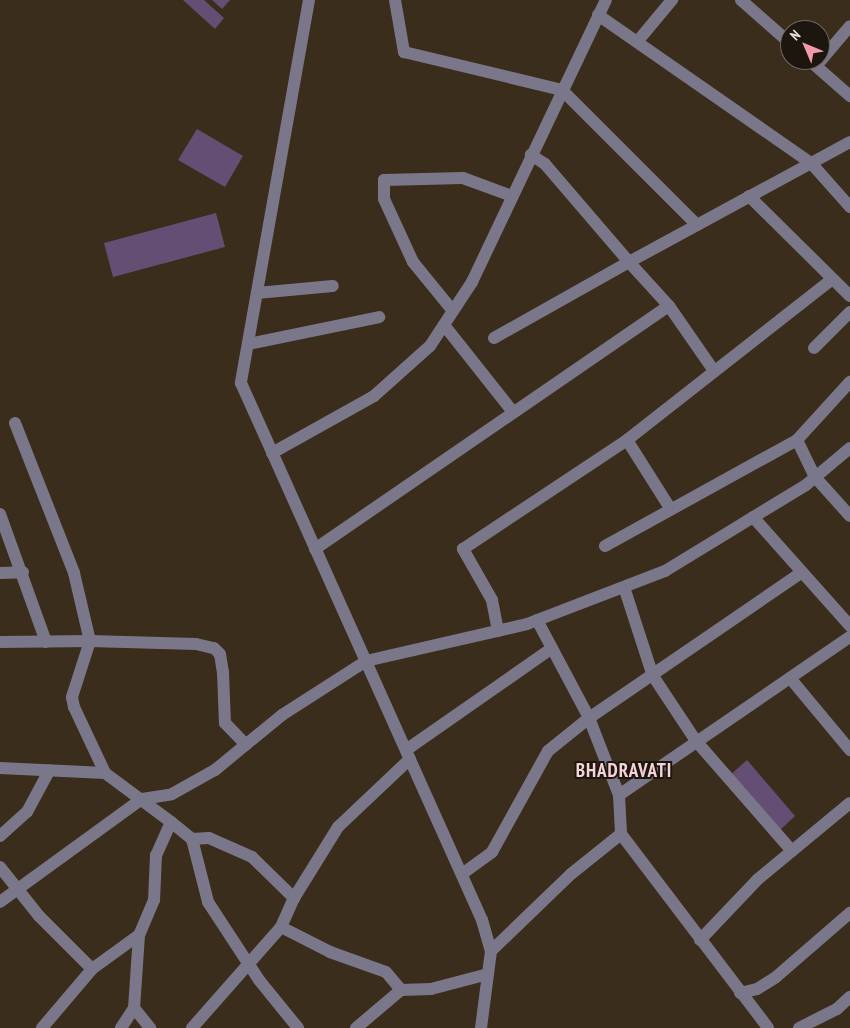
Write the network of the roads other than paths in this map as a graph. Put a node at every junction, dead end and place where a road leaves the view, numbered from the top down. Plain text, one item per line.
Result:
1 (308, 0) edge
2 (395, 0) edge
3 (606, 0) edge
4 (672, 0) edge
5 (741, 0) edge
6 (598, 15) junction
7 (850, 26) edge
8 (780, 34) edge
9 (637, 42) junction
10 (830, 46) edge
11 (821, 70) edge
12 (562, 90) junction
13 (850, 96) edge
14 (850, 142) edge
15 (531, 155) junction
16 (811, 163) junction
17 (512, 196) junction
18 (749, 196) junction
19 (850, 207) edge
20 (697, 225) junction
21 (630, 262) junction
22 (832, 279) junction
23 (333, 286) dead end
24 (257, 293) junction
25 (850, 296) edge
26 (669, 306) junction
27 (453, 311) junction
28 (850, 312) edge
29 (379, 317) dead end
30 (444, 325) junction
31 (494, 338) dead end
32 (248, 344) junction
33 (814, 348) dead end
34 (714, 371) junction
35 (850, 382) edge
36 (513, 412) junction
37 (15, 423) dead end
38 (627, 440) junction
39 (796, 440) junction
40 (850, 448) edge
41 (272, 453) junction
42 (815, 477) junction
43 (670, 508) junction
44 (0, 514) edge
45 (850, 516) edge
46 (753, 518) junction
47 (605, 546) dead end
48 (315, 549) junction
49 (0, 572) edge
50 (23, 572) junction
51 (802, 572) junction
52 (624, 587) junction
53 (537, 620) junction
54 (850, 626) edge
55 (498, 631) junction
56 (850, 637) edge
57 (90, 641) junction
58 (0, 642) edge
59 (46, 642) junction
60 (552, 648) junction
61 (366, 660) junction
62 (654, 676) junction
63 (790, 678) junction
64 (589, 718) junction
65 (696, 741) junction
66 (246, 745) junction
67 (850, 750) edge
68 (408, 754) junction
69 (0, 768) edge
70 (49, 770) junction
71 (105, 774) junction
72 (619, 795) junction
73 (142, 799) junction
74 (850, 803) edge
75 (171, 822) junction
76 (621, 834) junction
77 (0, 836) edge
78 (192, 839) junction
79 (792, 851) junction
80 (0, 867) edge
81 (462, 874) junction
82 (16, 888) junction
83 (294, 898) junction
84 (0, 902) edge
85 (850, 913) edge
86 (281, 927) junction
87 (139, 935) junction
88 (700, 940) junction
89 (491, 951) junction
90 (249, 964) junction
91 (92, 969) junction
92 (488, 974) junction
93 (401, 990) junction
94 (740, 994) junction
95 (850, 997) edge
96 (134, 1008) junction
97 (42, 1028) edge
98 (121, 1028) edge
99 (150, 1028) edge
100 (192, 1028) edge
101 (298, 1028) edge
102 (356, 1028) edge
103 (481, 1028) edge
104 (768, 1028) edge
105 (799, 1028) edge

1 - 24 street
2 - 12 street
3 - 6 street
4 - 9 street
5 - 8 street
6 - 9 street
6 - 12 street
7 - 10 street
9 - 16 street
11 - 13 street
12 - 15 street
12 - 20 street
14 - 16 street
15 - 17 street
15 - 21 street
16 - 18 street
16 - 19 street
17 - 27 street
17 - 27 street
18 - 20 street
18 - 22 street
20 - 21 street
21 - 26 street
21 - 31 street
22 - 25 street
22 - 34 street
23 - 24 street
24 - 32 street
26 - 34 street
26 - 36 street
27 - 30 street
28 - 33 street
29 - 32 street
30 - 36 street
30 - 41 street
32 - 41 street
34 - 38 street
35 - 39 street
36 - 48 street
37 - 57 street
38 - 43 street
38 - 55 street
39 - 42 street
39 - 43 street
40 - 42 street
41 - 48 street
42 - 45 street
42 - 46 street
43 - 47 street
44 - 50 street
46 - 51 street
46 - 52 street
48 - 61 street
49 - 50 street
50 - 59 street
51 - 54 street
51 - 62 street
52 - 53 street
52 - 62 street
53 - 55 street
53 - 60 street
55 - 61 street
56 - 63 street
57 - 59 street
57 - 66 street
57 - 71 street
58 - 59 street
60 - 64 street
60 - 68 street
61 - 66 street
61 - 68 street
62 - 64 street
62 - 65 street
63 - 65 street
63 - 67 street
64 - 72 street
64 - 81 street
65 - 72 street
65 - 79 street
66 - 73 street
68 - 81 street
68 - 83 street
69 - 70 street
70 - 71 street
70 - 77 street
71 - 73 street
72 - 76 street
73 - 75 street
73 - 82 street
74 - 79 street
75 - 78 street
75 - 87 street
76 - 88 street
76 - 89 street
78 - 83 street
78 - 90 street
79 - 88 street
80 - 82 street
81 - 89 street
82 - 84 street
82 - 91 street
83 - 86 street
85 - 94 street
86 - 90 street
86 - 93 street
87 - 91 street
87 - 96 street
88 - 94 street
89 - 92 street
90 - 100 street
90 - 101 street
91 - 97 street
92 - 93 street
92 - 103 street
93 - 102 street
94 - 104 street
95 - 105 street
96 - 98 street
96 - 99 street

